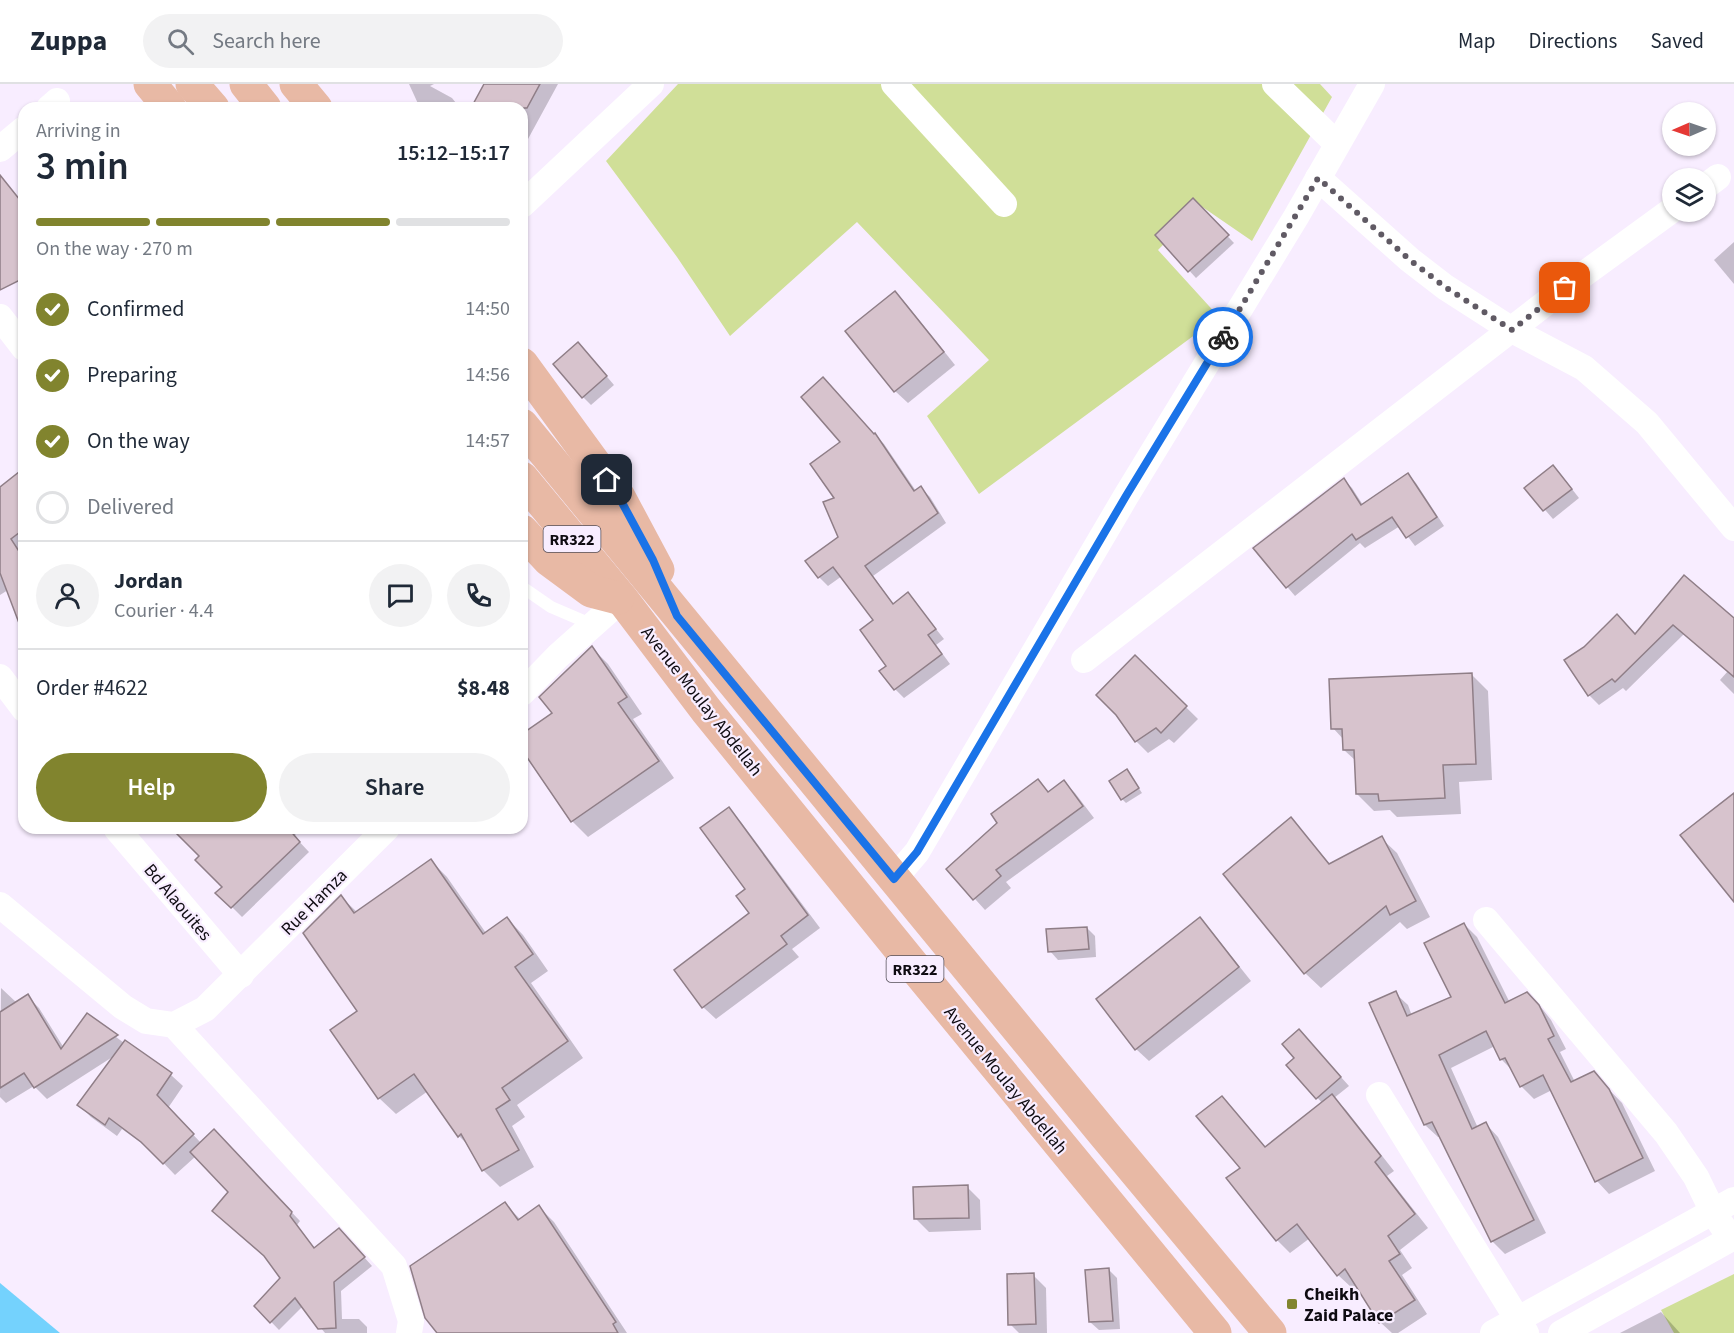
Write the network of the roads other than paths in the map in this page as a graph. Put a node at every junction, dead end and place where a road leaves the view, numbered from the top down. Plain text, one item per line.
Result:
1 (150, 84) edge
2 (192, 84) edge
3 (246, 84) edge
4 (296, 84) edge
5 (651, 84) edge
6 (894, 84) edge
7 (1275, 84) edge
8 (1372, 84) edge
9 (165, 102) edge
10 (208, 102) edge
11 (261, 102) edge
12 (311, 102) edge
13 (18, 134) edge
14 (1337, 144) junction
15 (0, 148) edge
16 (1318, 178) junction
17 (528, 199) edge
18 (1004, 204) dead end
19 (1662, 217) edge
20 (0, 317) edge
21 (1512, 330) junction
22 (18, 340) edge
23 (528, 372) edge
24 (528, 432) edge
25 (528, 485) edge
26 (1734, 528) edge
27 (528, 537) edge
28 (528, 591) edge
29 (622, 599) junction
30 (677, 616) junction
31 (593, 626) junction
32 (1084, 660) dead end
33 (0, 677) edge
34 (528, 687) edge
35 (18, 701) edge
36 (121, 834) edge
37 (381, 834) edge
38 (894, 879) junction
39 (0, 905) edge
40 (1486, 920) dead end
41 (241, 975) junction
42 (174, 1025) junction
43 (1379, 1095) dead end
44 (1724, 1206) edge
45 (1733, 1238) edge
46 (1521, 1326) edge
47 (409, 1333) edge
48 (1215, 1333) edge
49 (1270, 1333) edge
50 (1493, 1333) edge
51 (1561, 1333) edge

1 - 9 main road
2 - 10 main road
3 - 11 main road
4 - 12 main road
5 - 17 street
6 - 18 street
7 - 14 street
8 - 14 street
13 - 15 street
14 - 16 street
16 - 21 street
16 - 38 street
19 - 21 street
20 - 22 street
21 - 26 street
21 - 32 street
23 - 30 main road, Avenue Moulay Abdellah / RR322
24 - 30 main road, Avenue Moulay Abdellah / RR322
25 - 29 main road, Avenue Moulay Abdellah / RR322
27 - 29 main road, RR322
28 - 31 lane
29 - 31 street
29 - 48 main road, Avenue Moulay Abdellah / RR322
30 - 38 main road, Avenue Moulay Abdellah / RR322
31 - 34 street
33 - 35 street
36 - 41 street, Bd Alaouites
37 - 41 street, Rue Hamza
38 - 49 main road, Avenue Moulay Abdellah / RR322
39 - 42 street
40 - 44 street
41 - 42 street, Rue Hamza
42 - 47 street
43 - 46 street
44 - 45 street
44 - 46 street
45 - 51 street
46 - 50 street

